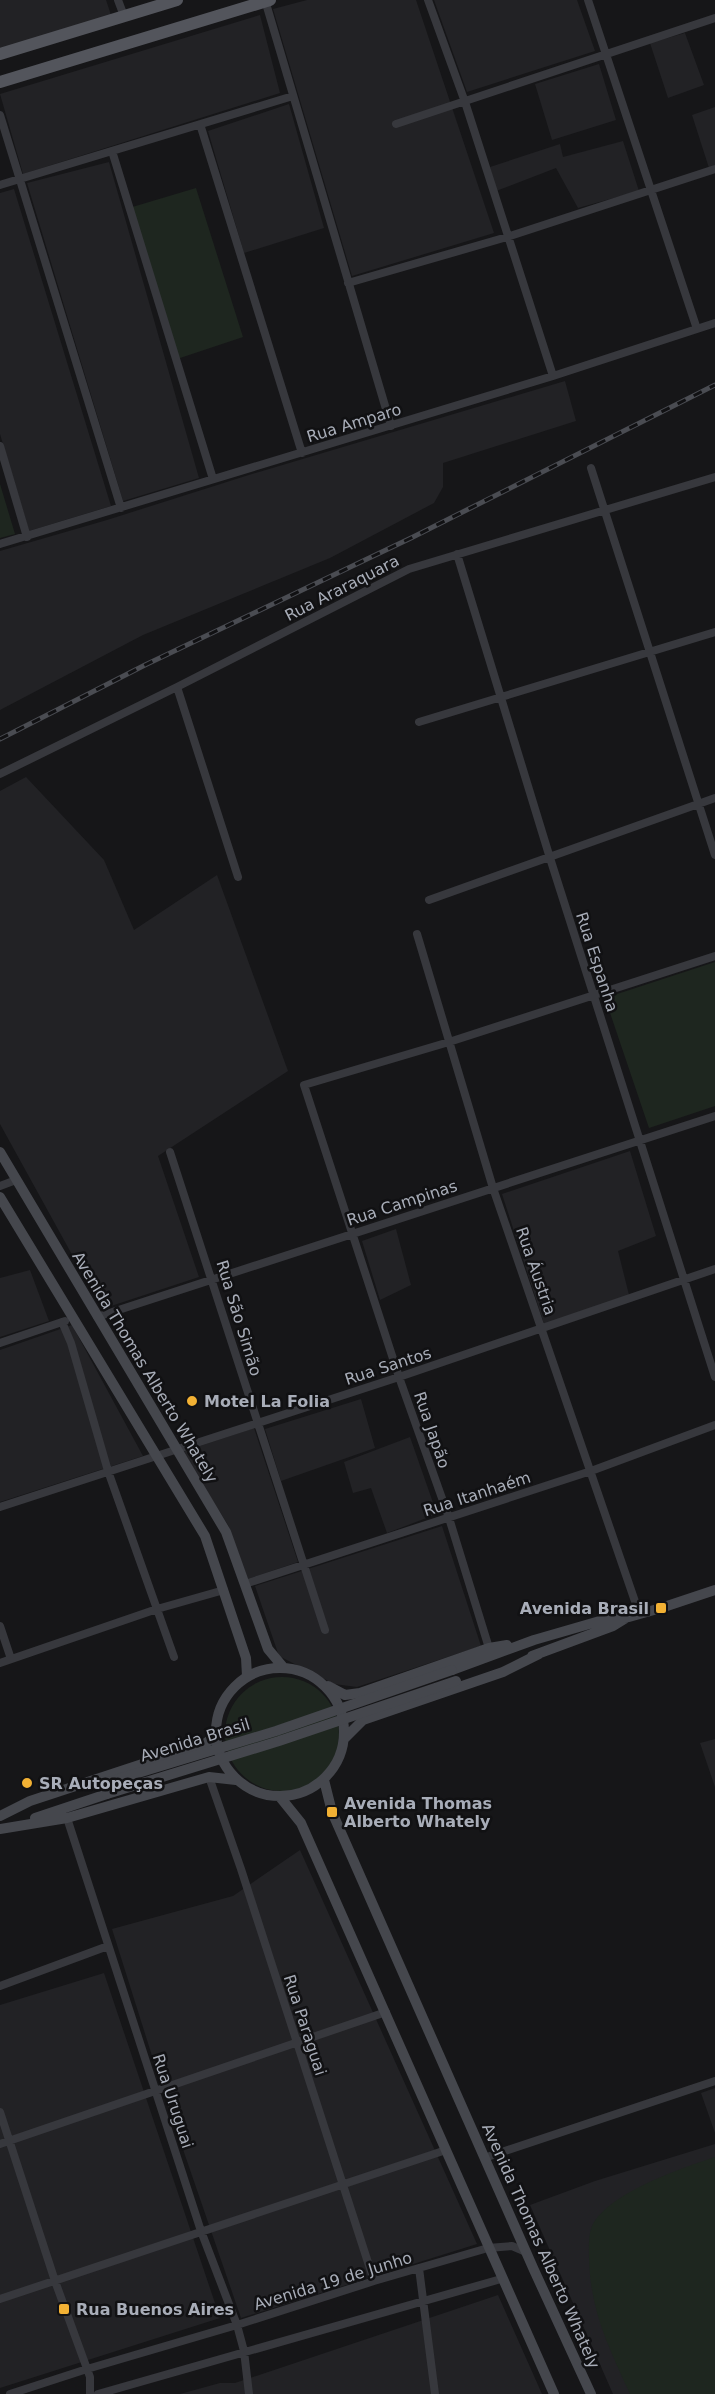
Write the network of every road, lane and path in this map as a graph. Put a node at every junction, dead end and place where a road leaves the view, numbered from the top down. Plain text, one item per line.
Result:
1 (118, 0) edge
2 (177, 0) edge
3 (267, 0) edge
4 (428, 0) edge
5 (588, 0) edge
6 (124, 16) junction
7 (715, 18) edge
8 (0, 54) edge
9 (607, 54) junction
10 (0, 82) edge
11 (294, 96) junction
12 (465, 102) junction
13 (0, 115) edge
14 (201, 124) junction
15 (396, 124) dead end
16 (112, 151) junction
17 (715, 169) edge
18 (20, 179) junction
19 (0, 185) edge
20 (650, 191) junction
21 (507, 237) junction
22 (348, 283) junction
23 (715, 323) edge
24 (697, 329) junction
25 (553, 376) junction
26 (391, 426) junction
27 (0, 446) edge
28 (302, 453) junction
29 (591, 468) dead end
30 (715, 477) edge
31 (213, 479) junction
32 (121, 508) junction
33 (605, 510) junction
34 (27, 537) junction
35 (0, 544) edge
36 (457, 554) junction
37 (715, 632) edge
38 (650, 652) junction
39 (177, 687) junction
40 (501, 697) junction
41 (419, 722) dead end
42 (0, 774) edge
43 (715, 798) edge
44 (698, 803) junction
45 (715, 855) edge
46 (550, 858) junction
47 (238, 877) dead end
48 (429, 900) dead end
49 (417, 934) dead end
50 (715, 956) edge
51 (594, 996) junction
52 (449, 1042) junction
53 (715, 1116) edge
54 (639, 1140) junction
55 (0, 1152) edge
56 (171, 1152) dead end
57 (16, 1180) junction
58 (0, 1186) edge
59 (493, 1188) junction
60 (0, 1197) edge
61 (353, 1233) junction
62 (715, 1269) edge
63 (212, 1279) junction
64 (684, 1280) junction
65 (97, 1317) junction
66 (67, 1321) junction
67 (541, 1329) junction
68 (0, 1343) edge
69 (399, 1377) junction
70 (715, 1377) edge
71 (257, 1423) junction
72 (715, 1425) edge
73 (175, 1449) junction
74 (155, 1456) junction
75 (108, 1471) junction
76 (591, 1471) junction
77 (0, 1507) edge
78 (449, 1518) junction
79 (304, 1564) junction
80 (245, 1584) junction
81 (224, 1590) junction
82 (715, 1590) edge
83 (158, 1609) junction
84 (634, 1615) junction
85 (0, 1626) edge
86 (325, 1630) dead end
87 (534, 1640) junction
88 (489, 1648) junction
89 (538, 1654) junction
90 (174, 1658) dead end
91 (11, 1659) junction
92 (0, 1663) edge
93 (283, 1667) junction
94 (454, 1675) junction
95 (247, 1676) junction
96 (318, 1680) junction
97 (215, 1736) junction
98 (344, 1739) junction
99 (209, 1777) junction
100 (236, 1780) junction
101 (324, 1780) junction
102 (106, 1789) junction
103 (280, 1797) junction
104 (0, 1816) edge
105 (67, 1818) junction
106 (0, 1829) edge
107 (108, 1946) junction
108 (0, 1986) edge
109 (386, 2012) junction
110 (297, 2043) junction
111 (715, 2081) edge
112 (155, 2090) junction
113 (0, 2112) edge
114 (10, 2140) junction
115 (0, 2144) edge
116 (446, 2150) junction
117 (484, 2158) junction
118 (343, 2185) junction
119 (201, 2231) junction
120 (488, 2248) junction
121 (526, 2252) junction
122 (419, 2268) junction
123 (501, 2278) junction
124 (55, 2281) junction
125 (374, 2281) junction
126 (0, 2299) edge
127 (424, 2299) junction
128 (237, 2325) junction
129 (244, 2351) junction
130 (87, 2369) junction
131 (10, 2394) edge
132 (90, 2394) edge
133 (98, 2394) edge
134 (249, 2394) edge
135 (435, 2394) edge
136 (554, 2394) edge
137 (591, 2394) edge

1 - 6 street
2 - 6 main road
3 - 10 main road
3 - 11 street
4 - 12 street
5 - 9 street
6 - 8 main road
7 - 9 street
9 - 12 street
9 - 20 street
11 - 14 street
11 - 22 street
12 - 15 street
12 - 21 street
13 - 18 street
14 - 16 street
14 - 28 street
16 - 18 street
16 - 31 street
17 - 20 street
18 - 19 street
18 - 32 street
20 - 21 street
20 - 24 street
21 - 22 street
21 - 25 street
22 - 26 street
23 - 24 street, Rua Amparo
24 - 25 street, Rua Amparo
25 - 26 street, Rua Amparo
26 - 28 street, Rua Amparo
27 - 34 street
28 - 31 street, Rua Amparo
29 - 33 street
30 - 33 street, Rua Araraquara
31 - 32 street, Rua Amparo
32 - 34 street, Rua Amparo
33 - 36 street, Rua Araraquara
33 - 38 street
34 - 35 street, Rua Amparo
36 - 39 street, Rua Araraquara
36 - 40 street, Rua Espanha
37 - 38 street
38 - 40 street
38 - 44 street
39 - 42 street, Rua Araraquara
39 - 47 street
40 - 41 street
40 - 46 street, Rua Espanha
43 - 44 street
44 - 45 street
44 - 46 street
46 - 48 street
46 - 51 street, Rua Espanha
49 - 52 street, Rua Áustria
50 - 51 street
51 - 52 street
51 - 54 street, Rua Espanha
52 - 59 street, Rua Áustria
52 - 61 street, Rua Japão
53 - 54 street, Rua Campinas
54 - 59 street, Rua Campinas
54 - 64 street, Rua Espanha
55 - 57 main road, Avenida Thomas Alberto Whately
56 - 63 street, Rua São Simão
57 - 58 street
57 - 65 main road, Avenida Thomas Alberto Whately
59 - 61 street, Rua Campinas
59 - 67 street, Rua Áustria
60 - 66 main road
61 - 63 street, Rua Campinas
61 - 69 street, Rua Japão
62 - 64 street, Rua Santos
63 - 65 street, Rua Campinas
63 - 71 street, Rua São Simão
64 - 67 street, Rua Santos
64 - 70 street, Rua Espanha
65 - 73 main road, Avenida Thomas Alberto Whately
66 - 68 street
66 - 74 main road
66 - 75 street
67 - 69 street, Rua Santos
67 - 76 street, Rua Áustria
69 - 71 street, Rua Santos
69 - 78 street, Rua Japão
71 - 73 street, Rua Santos
71 - 79 street, Rua São Simão
72 - 76 street, Rua Itanhaém
73 - 74 street, Rua Santos
73 - 80 main road, Avenida Thomas Alberto Whately
74 - 75 street, Rua Santos
74 - 81 main road
75 - 77 street, Rua Santos
75 - 83 street
76 - 78 street, Rua Itanhaém
76 - 84 street, Rua Áustria
78 - 79 street, Rua Itanhaém
78 - 88 street, Rua Japão
79 - 80 street, Rua Itanhaém
79 - 86 street, Rua São Simão
80 - 93 main road, Avenida Thomas Alberto Whately
81 - 83 street
81 - 95 main road
82 - 84 main road, Avenida Brasil
83 - 90 street
83 - 91 street
84 - 87 main road, Avenida Brasil
84 - 89 main road, Avenida Brasil
85 - 91 street
87 - 88 main road, Avenida Brasil
87 - 94 main road, Avenida Brasil
88 - 96 main road, Avenida Brasil
89 - 94 main road, Avenida Brasil
89 - 98 main road, Avenida Brasil
91 - 92 street
93 - 95 main road
93 - 96 main road
94 - 102 main road, Avenida Brasil, bridge
95 - 97 main road
96 - 98 main road
97 - 100 main road
97 - 104 main road, Avenida Brasil
98 - 101 main road
99 - 100 main road, Avenida Brasil
99 - 105 main road, Avenida Brasil
99 - 110 street, Rua Paraguai
100 - 103 main road
101 - 103 main road
101 - 117 main road, Avenida Thomas Alberto Whately
102 - 104 main road, Avenida Brasil
102 - 106 main road, Avenida Brasil
103 - 109 main road
105 - 106 main road, Avenida Brasil
105 - 107 street, Rua Uruguai
107 - 108 street
107 - 112 street, Rua Uruguai
109 - 110 street
109 - 116 main road
110 - 112 street
110 - 118 street, Rua Paraguai
111 - 117 street
112 - 114 street
112 - 119 street, Rua Uruguai
113 - 114 street
114 - 115 street
114 - 124 street
116 - 118 street
116 - 120 main road
117 - 121 main road, Avenida Thomas Alberto Whately
118 - 119 street
118 - 125 street, Rua Paraguai
119 - 124 street
119 - 128 street, Rua Uruguai
120 - 121 street, Avenida 19 de Junho
120 - 122 street, Avenida 19 de Junho
120 - 123 main road
121 - 137 main road, Avenida Thomas Alberto Whately
122 - 125 street, Avenida 19 de Junho
122 - 127 street
123 - 127 street
123 - 136 main road
124 - 126 street
124 - 130 street
125 - 128 street, Avenida 19 de Junho
127 - 129 street
127 - 135 street
128 - 129 street, Rua Uruguai
128 - 130 street, Avenida 19 de Junho
129 - 133 street
129 - 134 street, Rua Uruguai
130 - 131 street, Avenida 19 de Junho
130 - 132 street

